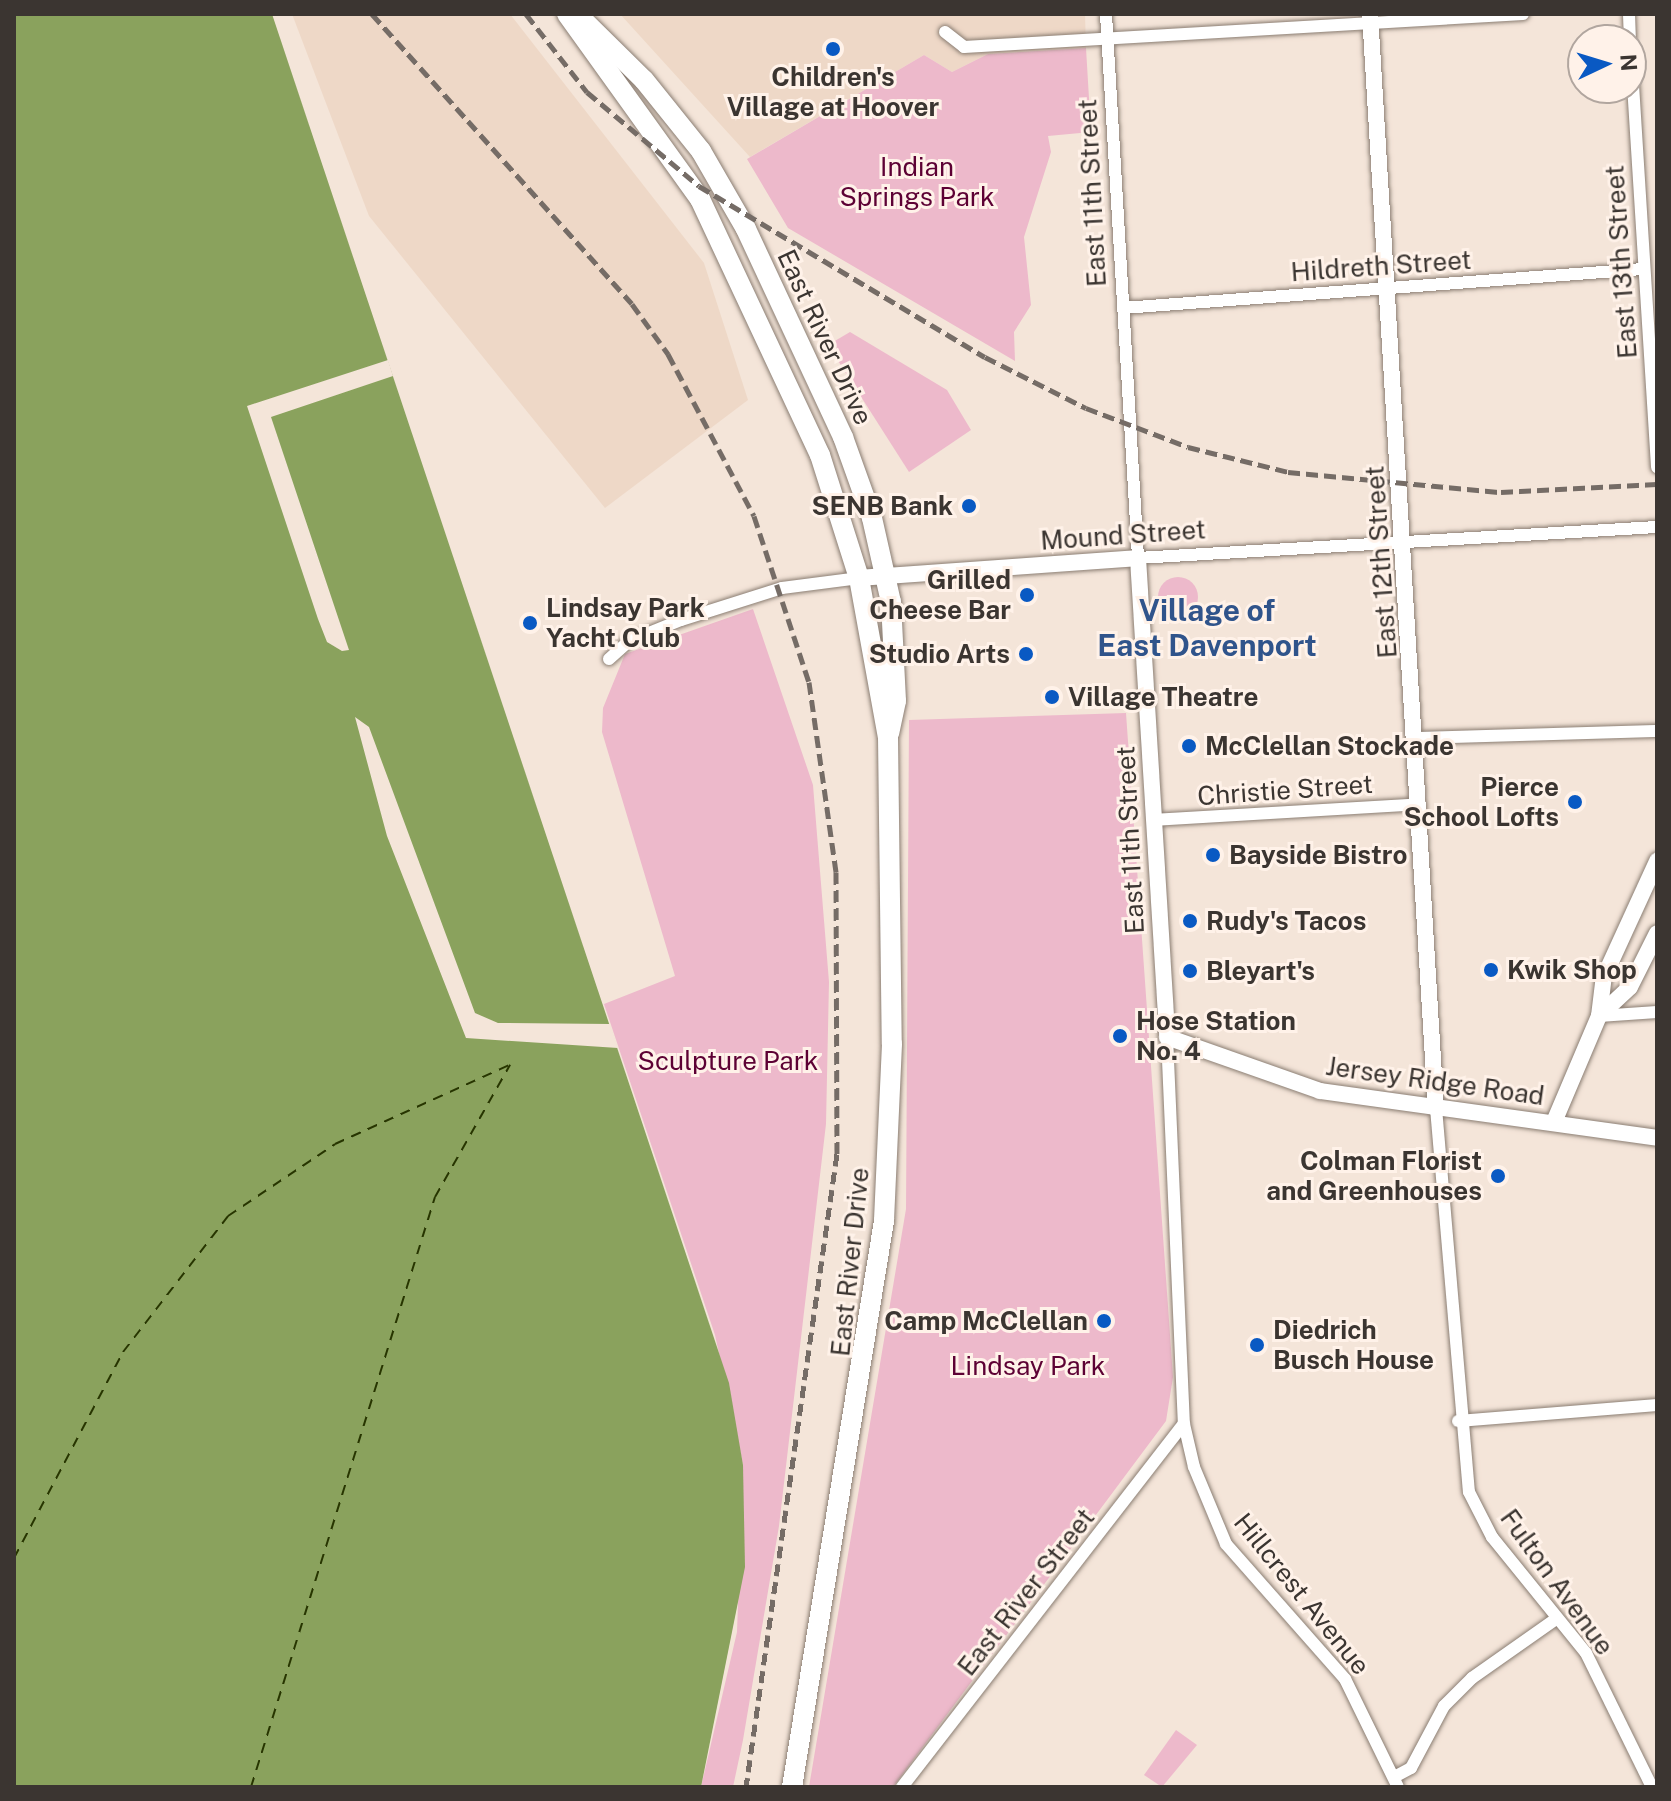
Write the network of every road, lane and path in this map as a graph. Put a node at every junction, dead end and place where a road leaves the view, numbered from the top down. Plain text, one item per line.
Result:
1 (567, 14) edge
2 (577, 14) edge
3 (1106, 14) edge
4 (1523, 14) edge
5 (1371, 20) edge
6 (945, 32) dead end
7 (1108, 41) junction
8 (1634, 104) edge
9 (1643, 269) junction
10 (1387, 288) junction
11 (1123, 308) junction
12 (1655, 427) edge
13 (1657, 467) edge
14 (1657, 527) edge
15 (1404, 539) junction
16 (1138, 558) junction
17 (886, 576) junction
18 (859, 578) junction
19 (609, 659) dead end
20 (1657, 731) edge
21 (888, 737) junction
22 (1416, 738) junction
23 (1420, 804) junction
24 (1154, 820) junction
25 (1657, 861) edge
26 (1657, 933) edge
27 (1657, 1012) edge
28 (1599, 1016) junction
29 (1167, 1037) junction
30 (1436, 1108) junction
31 (1554, 1122) junction
32 (1657, 1138) edge
33 (1657, 1405) edge
34 (1458, 1421) junction
35 (1184, 1424) junction
36 (1556, 1619) junction
37 (1397, 1781) edge
38 (792, 1787) edge
39 (902, 1787) edge
40 (1652, 1787) edge

1 - 18 main road, East River Drive
2 - 17 main road, East River Drive
3 - 7 street, East 11th Street
4 - 5 street
5 - 7 street
5 - 10 street, East 12th Street
6 - 7 street
7 - 11 street, East 11th Street
8 - 9 street, East 13th Street
9 - 10 street, Hildreth Street
9 - 12 street, East 13th Street
10 - 11 street, Hildreth Street
10 - 15 street, East 12th Street
11 - 16 street, East 11th Street
12 - 13 street, East 13th Street
14 - 15 street, Mound Street
15 - 16 street, Mound Street
15 - 22 street, East 12th Street
16 - 17 street, Mound Street
16 - 24 street, East 11th Street
17 - 18 street, Mound Street
17 - 21 main road, East River Drive
18 - 19 street, Mound Street
18 - 21 main road, East River Drive
20 - 22 street
21 - 38 main road, East River Drive
22 - 23 street, East 12th Street
23 - 24 street, Christie Street
23 - 30 street, East 12th Street
24 - 29 street, East 11th Street
25 - 28 street
26 - 28 street
27 - 28 street
28 - 31 street
29 - 30 street, Jersey Ridge Road
29 - 35 street, East 11th Street
30 - 31 street, Jersey Ridge Road
30 - 34 street, Fulton Avenue
31 - 32 street, Jersey Ridge Road
33 - 34 street
34 - 36 street, Fulton Avenue
35 - 37 street, Hillcrest Avenue
35 - 39 street, East River Street
36 - 37 street
36 - 40 street, Fulton Avenue

